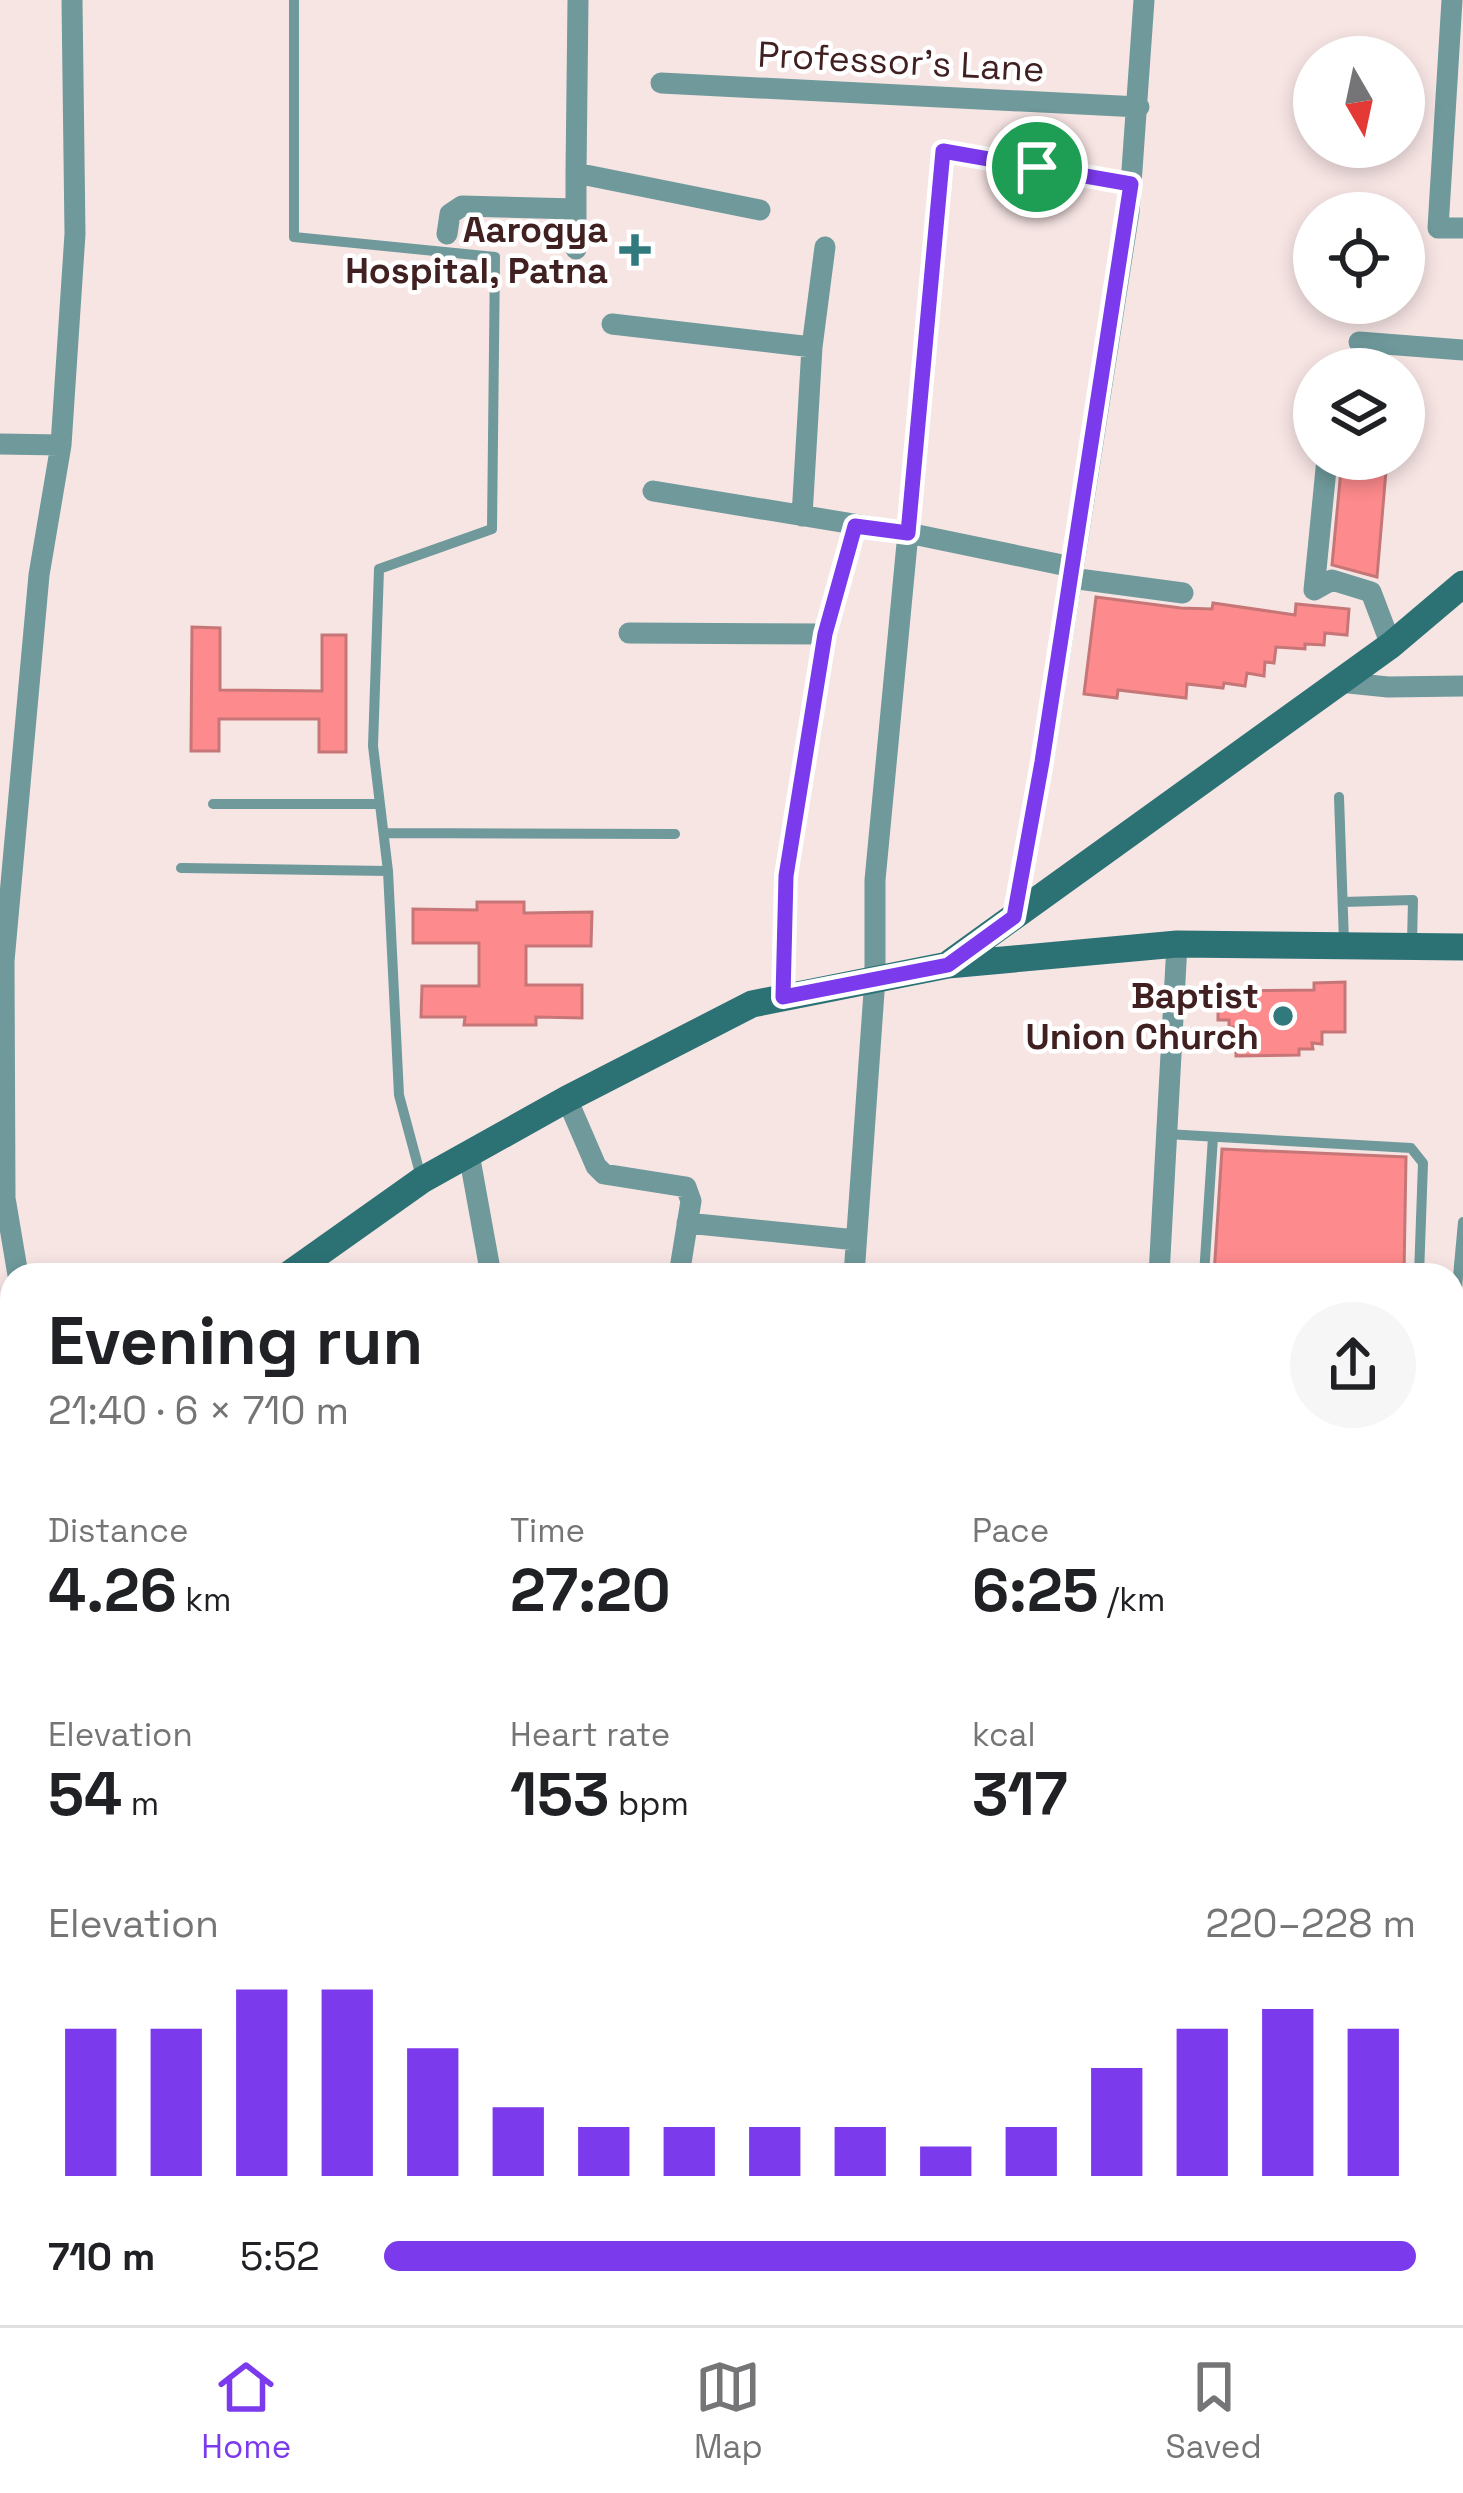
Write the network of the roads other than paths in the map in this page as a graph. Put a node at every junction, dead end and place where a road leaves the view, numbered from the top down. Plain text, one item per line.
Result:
1 (72, 0) edge
2 (294, 0) edge
3 (578, 0) edge
4 (1144, 0) edge
5 (1452, 0) edge
6 (661, 83) dead end
7 (1139, 107) junction
8 (576, 172) junction
9 (1131, 184) junction
10 (576, 209) junction
11 (760, 210) dead end
12 (1463, 228) edge
13 (447, 234) dead end
14 (825, 247) dead end
15 (576, 249) dead end
16 (612, 324) dead end
17 (1359, 342) dead end
18 (812, 347) junction
19 (1463, 350) edge
20 (0, 444) edge
21 (61, 445) junction
22 (1325, 480) edge
23 (653, 490) dead end
24 (802, 516) junction
25 (855, 526) junction
26 (908, 533) junction
27 (1071, 573) junction
28 (1463, 584) edge
29 (1183, 593) dead end
30 (629, 633) dead end
31 (825, 634) junction
32 (1391, 645) junction
33 (1339, 682) junction
34 (1463, 686) edge
35 (1339, 797) dead end
36 (213, 804) dead end
37 (378, 804) junction
38 (385, 833) junction
39 (675, 834) dead end
40 (181, 868) dead end
41 (388, 871) junction
42 (1343, 902) junction
43 (1014, 917) junction
44 (1177, 944) junction
45 (1345, 946) junction
46 (1412, 946) junction
47 (1463, 946) edge
48 (2, 961) edge
49 (948, 965) junction
50 (875, 978) junction
51 (783, 997) junction
52 (1, 1091) edge
53 (567, 1099) junction
54 (1166, 1134) junction
55 (1213, 1137) junction
56 (469, 1154) junction
57 (422, 1180) junction
58 (1463, 1222) edge
59 (687, 1223) junction
60 (856, 1240) junction
61 (15, 1263) edge
62 (305, 1263) edge
63 (489, 1263) edge
64 (681, 1263) edge
65 (855, 1263) edge
66 (1160, 1263) edge
67 (1205, 1263) edge
68 (1419, 1263) edge
69 (1459, 1263) edge

1 - 21 street
2 - 37 lane
3 - 8 street
4 - 7 street
5 - 12 street
6 - 7 street, Professor's Lane
7 - 9 street
8 - 10 street
8 - 11 street
9 - 26 street
9 - 27 street
10 - 13 street
10 - 15 street
14 - 18 street
16 - 18 street
17 - 19 street
18 - 24 street
20 - 21 street
21 - 48 street
22 - 32 street
23 - 24 street
24 - 25 street
25 - 26 street
25 - 31 street
26 - 27 street
26 - 50 street
27 - 29 street
27 - 43 street
28 - 32 main road
30 - 31 street
31 - 51 street
32 - 33 main road
33 - 34 street
33 - 43 main road
35 - 42 lane
36 - 37 lane
37 - 38 lane
38 - 39 lane
38 - 41 lane
40 - 41 lane
41 - 57 lane
42 - 45 lane
42 - 46 lane
43 - 49 main road
44 - 45 main road
44 - 49 main road
44 - 54 street
45 - 46 main road
46 - 47 main road
48 - 52 street
49 - 50 main road
50 - 51 main road
50 - 60 street
51 - 53 main road
52 - 61 street
53 - 56 main road
53 - 59 street
54 - 55 lane
54 - 66 street
55 - 67 lane
55 - 68 lane
56 - 57 main road
56 - 63 street
57 - 62 main road
58 - 69 lane
59 - 60 street
59 - 64 street
60 - 65 street

